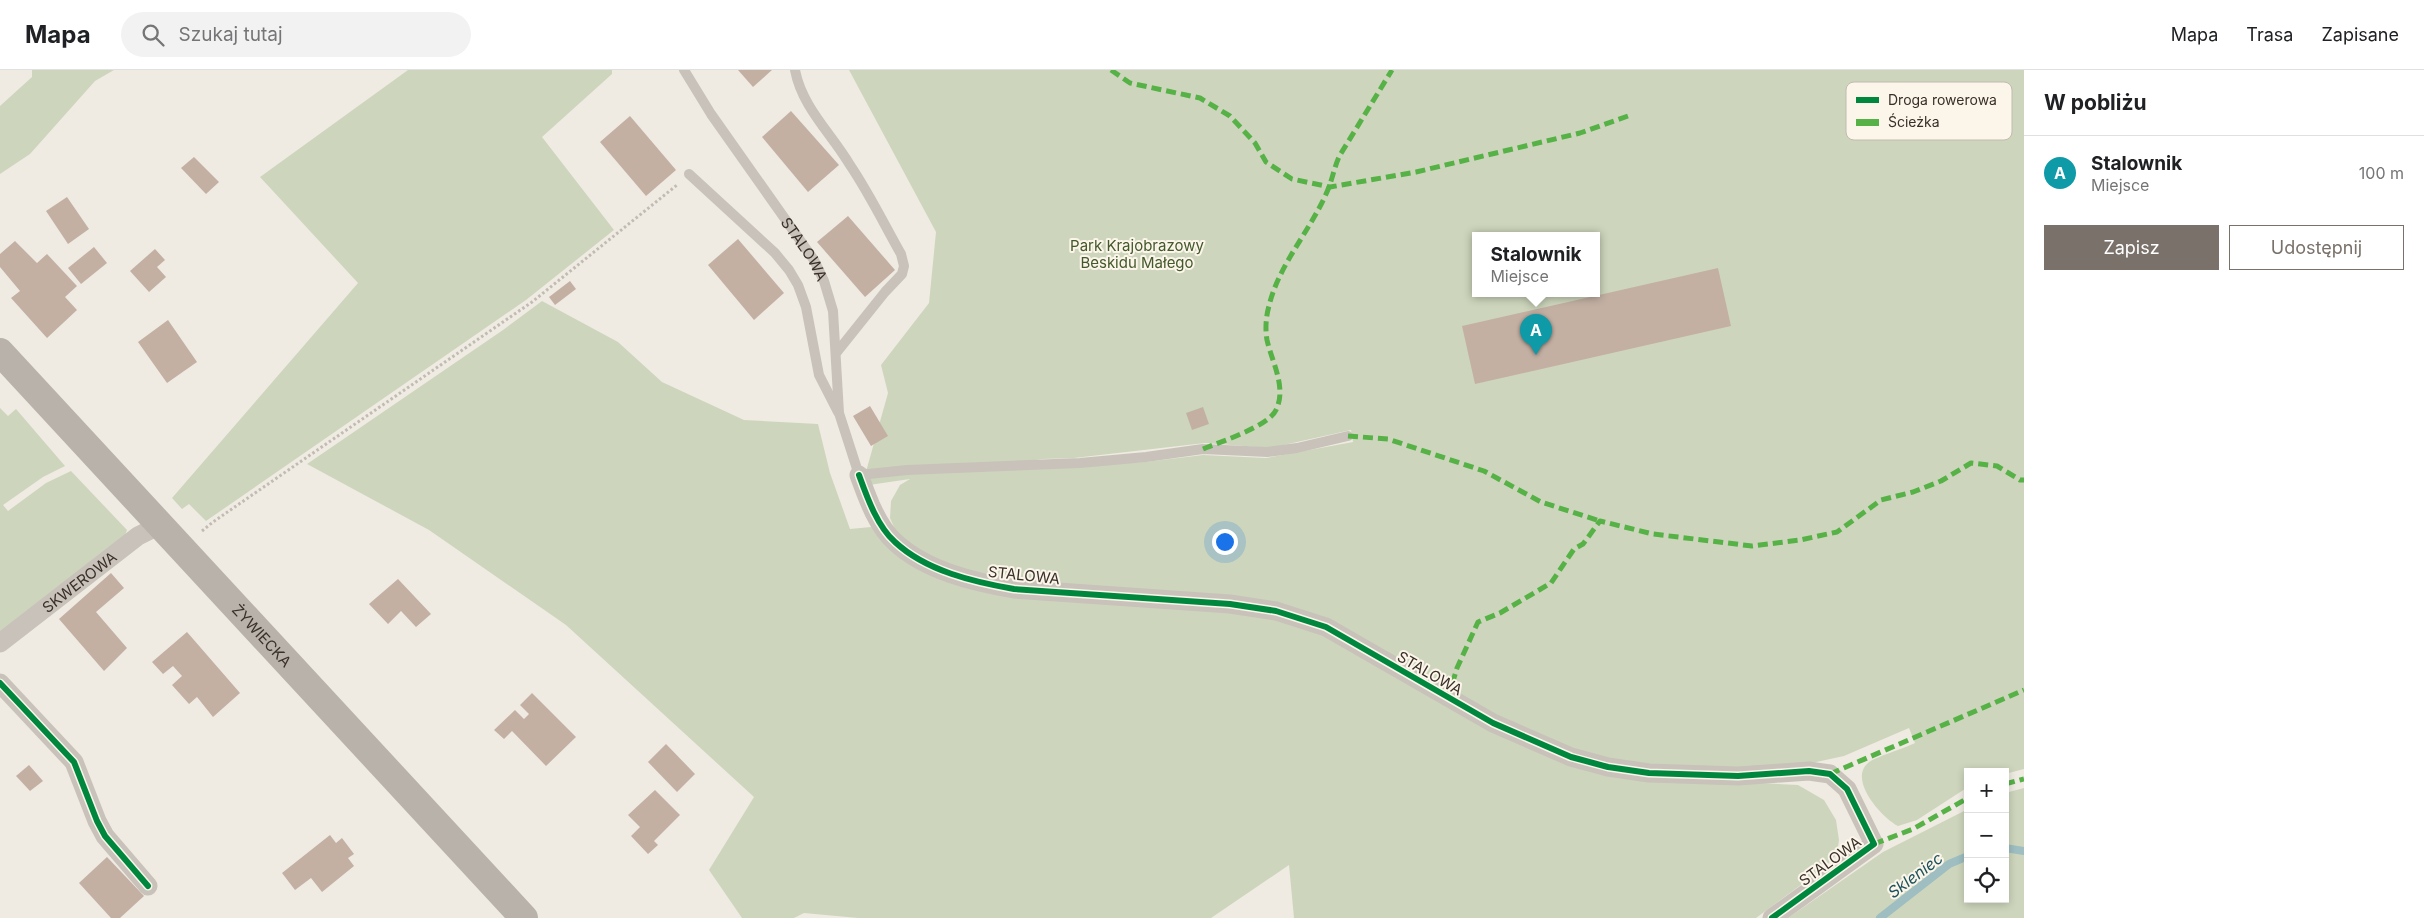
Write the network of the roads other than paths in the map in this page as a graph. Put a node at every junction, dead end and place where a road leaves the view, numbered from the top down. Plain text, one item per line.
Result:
1 (684, 70) edge
2 (795, 70) edge
3 (689, 174) dead end
4 (0, 352) edge
5 (837, 352) junction
6 (839, 413) junction
7 (1348, 436) dead end
8 (859, 475) junction
9 (160, 525) junction
10 (0, 643) edge
11 (0, 683) edge
12 (148, 886) dead end
13 (524, 918) edge
14 (1772, 918) edge

1 - 5 lane, STALOWA
2 - 5 lane
3 - 6 lane
4 - 9 main road, ŻYWIECKA
5 - 6 lane, STALOWA
6 - 8 lane, STALOWA
7 - 8 lane
8 - 14 street, STALOWA
9 - 10 street, SKWEROWA
9 - 13 main road, ŻYWIECKA
11 - 12 street

